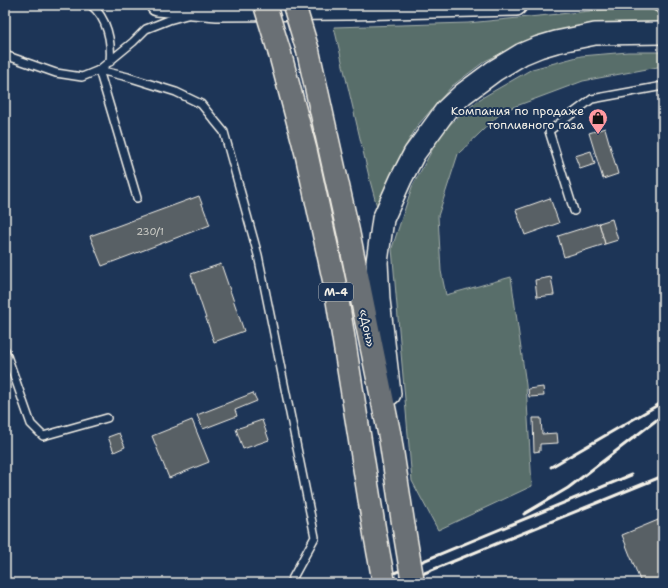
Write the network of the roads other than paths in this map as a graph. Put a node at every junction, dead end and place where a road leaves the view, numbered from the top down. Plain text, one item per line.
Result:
1 (90, 5) edge
2 (157, 5) edge
3 (265, 5) edge
4 (294, 5) edge
5 (516, 5) edge
6 (654, 5) edge
7 (217, 10) junction
8 (663, 11) edge
9 (663, 33) edge
10 (5, 55) edge
11 (110, 62) junction
12 (99, 70) junction
13 (663, 86) edge
14 (137, 198) dead end
15 (574, 211) dead end
16 (5, 350) edge
17 (106, 418) dead end
18 (390, 437) junction
19 (290, 583) edge
20 (384, 583) edge
21 (414, 583) edge

1 - 11 lane
2 - 7 main road
3 - 20 highway, «Дон» / М-4, bridge
4 - 18 highway, «Дон» / М-4, bridge
5 - 7 main road
6 - 8 lane
7 - 11 lane
9 - 18 main road
10 - 12 lane
11 - 12 lane
12 - 14 lane
12 - 19 lane
13 - 15 lane
16 - 17 lane
18 - 21 highway, «Дон» / М-4, bridge

